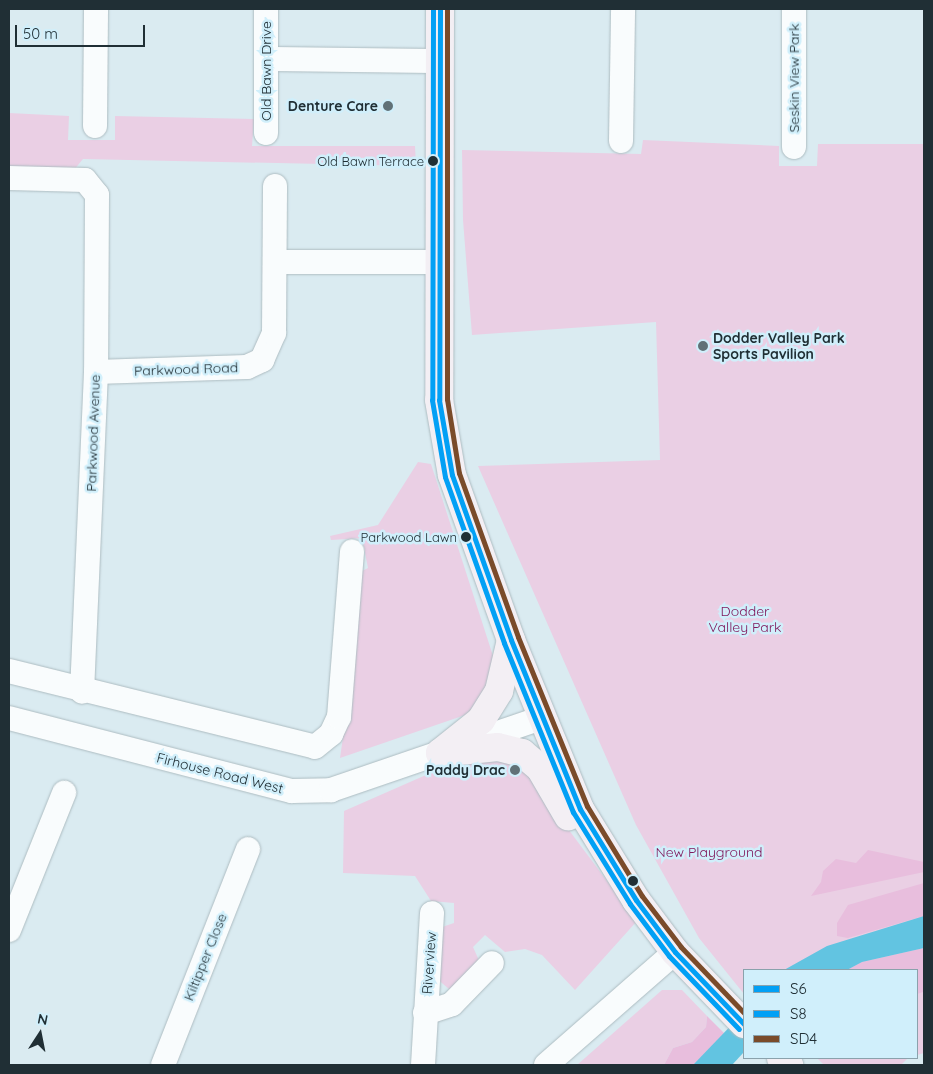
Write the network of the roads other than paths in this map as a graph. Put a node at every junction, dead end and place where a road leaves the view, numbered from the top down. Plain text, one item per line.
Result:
1 (96, 9) edge
2 (266, 9) edge
3 (440, 9) edge
4 (622, 9) edge
5 (794, 9) edge
6 (266, 59) junction
7 (440, 61) junction
8 (95, 126) dead end
9 (266, 134) dead end
10 (621, 141) dead end
11 (794, 148) dead end
12 (9, 178) edge
13 (275, 186) dead end
14 (276, 262) junction
15 (438, 262) junction
16 (96, 372) junction
17 (352, 552) dead end
18 (511, 640) junction
19 (9, 671) edge
20 (82, 692) junction
21 (544, 717) junction
22 (9, 718) edge
23 (440, 753) junction
24 (64, 793) dead end
25 (248, 849) dead end
26 (636, 900) junction
27 (432, 913) dead end
28 (9, 930) edge
29 (675, 952) junction
30 (492, 963) dead end
31 (425, 1013) junction
32 (735, 1015) edge
33 (163, 1065) edge
34 (423, 1065) edge
35 (546, 1065) edge

1 - 8 street
2 - 6 street, Old Bawn Drive
3 - 7 main road
4 - 10 street
5 - 11 street, Seskin View Park
6 - 7 street
6 - 9 street, Old Bawn Drive
7 - 15 main road
12 - 16 street, Parkwood Avenue
13 - 14 street, Parkwood Road
14 - 15 street
14 - 16 street, Parkwood Road
15 - 18 main road
16 - 20 street, Parkwood Avenue
17 - 20 street
18 - 21 main road
18 - 23 main road
19 - 20 street
21 - 23 street, Firhouse Road West
21 - 26 main road
22 - 23 street, Firhouse Road West
23 - 26 main road
24 - 28 street
25 - 33 street, Kiltipper Close
26 - 29 main road
27 - 31 street, Riverview
29 - 32 main road
29 - 35 street
30 - 31 street, Riverview
31 - 34 street, Riverview

